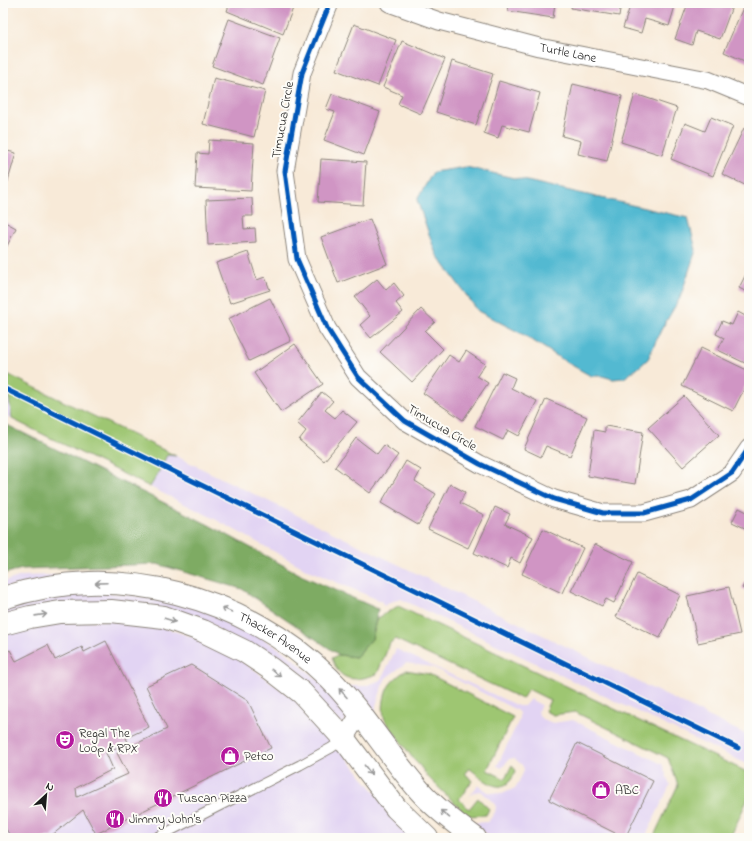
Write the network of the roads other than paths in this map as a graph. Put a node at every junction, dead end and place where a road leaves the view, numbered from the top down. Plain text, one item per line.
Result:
1 (330, 3) edge
2 (389, 3) edge
3 (749, 97) edge
4 (749, 448) edge
5 (3, 598) edge
6 (3, 624) edge
7 (360, 713) junction
8 (344, 739) junction
9 (156, 838) edge
10 (427, 838) edge
11 (475, 838) edge

1 - 4 street, Timucua Circle
2 - 3 street, Turtle Lane
7 -> 5 street, Thacker Avenue
6 -> 8 street, Thacker Avenue
7 - 8 street
11 -> 7 street, Thacker Avenue
8 - 9 lane
8 -> 10 street, Thacker Avenue

